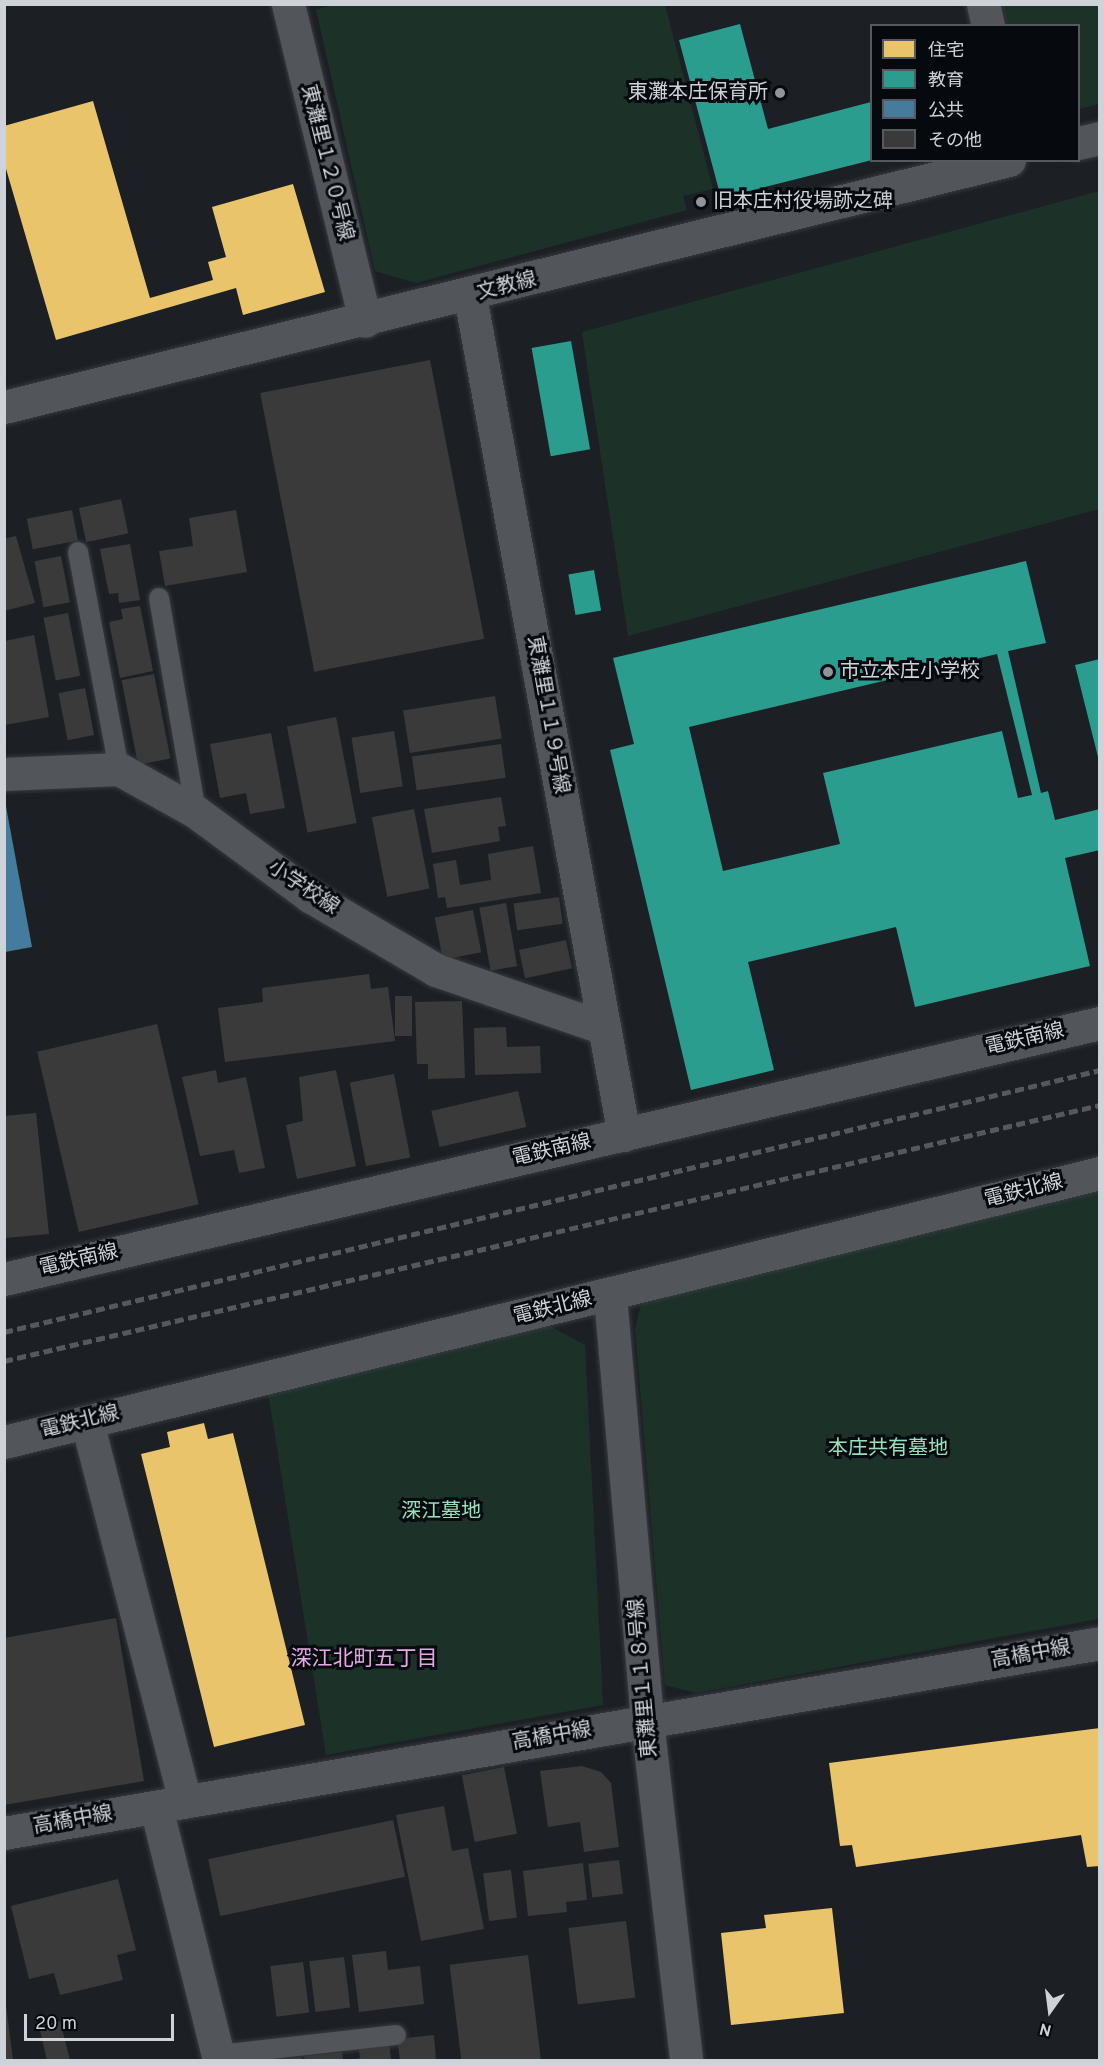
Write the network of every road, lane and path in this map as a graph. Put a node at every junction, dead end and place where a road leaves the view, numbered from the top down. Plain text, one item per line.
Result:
1 (288, 4) edge
2 (983, 4) edge
3 (988, 24) edge
4 (1100, 138) edge
5 (1080, 143) edge
6 (1001, 162) edge
7 (470, 296) junction
8 (366, 321) junction
9 (4, 407) edge
10 (78, 552) dead end
11 (159, 598) dead end
12 (119, 769) junction
13 (4, 774) edge
14 (196, 812) junction
15 (1100, 1023) edge
16 (604, 1028) junction
17 (624, 1135) junction
18 (1100, 1173) edge
19 (4, 1279) edge
20 (610, 1296) junction
21 (87, 1422) junction
22 (4, 1442) edge
23 (1100, 1643) edge
24 (646, 1721) junction
25 (171, 1804) junction
26 (4, 1833) edge
27 (396, 2034) dead end
28 (218, 2058) edge
29 (686, 2061) edge

1 - 8 street, 東灘里１２０号線
2 - 3 street
4 - 5 street
6 - 7 street, 文教線
7 - 8 street, 文教線
7 - 16 street, 東灘里１１９号線
8 - 9 street, 文教線
10 - 12 lane
11 - 14 lane
12 - 13 street
12 - 14 street, 小学校線
14 - 16 street, 小学校線
15 - 17 street, 電鉄南線
16 - 17 street, 東灘里１１９号線
17 - 19 street, 電鉄南線
18 - 20 street, 電鉄北線
20 - 21 street, 電鉄北線
20 - 24 street, 東灘里１１８号線
21 - 22 street, 電鉄北線
21 - 25 street
23 - 24 street, 高橋中線
24 - 25 street, 高橋中線
24 - 29 street, 東灘里１１８号線
25 - 26 street, 高橋中線
25 - 28 street
27 - 28 lane

